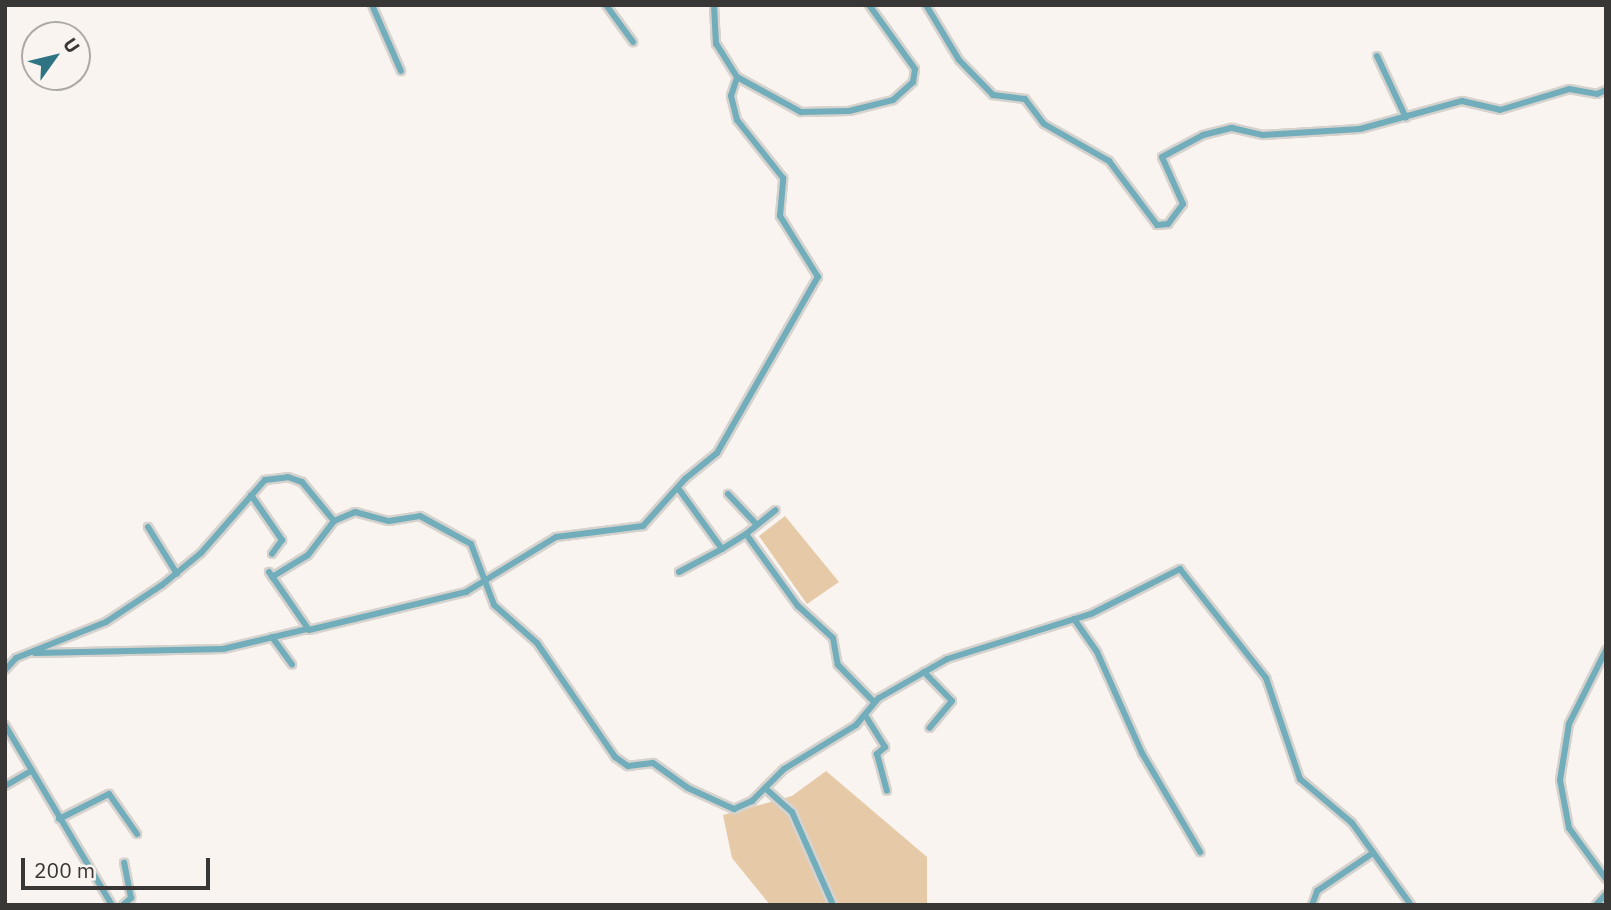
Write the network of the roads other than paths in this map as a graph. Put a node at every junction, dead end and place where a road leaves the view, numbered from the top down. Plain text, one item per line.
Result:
1 (372, 5) edge
2 (606, 5) edge
3 (714, 5) edge
4 (870, 5) edge
5 (926, 5) edge
6 (634, 42) dead end
7 (1377, 56) dead end
8 (401, 71) dead end
9 (737, 77) junction
10 (1606, 90) edge
11 (1406, 118) junction
12 (678, 488) junction
13 (728, 494) dead end
14 (251, 495) junction
15 (776, 510) dead end
16 (334, 521) junction
17 (757, 525) junction
18 (148, 527) dead end
19 (746, 534) junction
20 (722, 549) junction
21 (272, 554) dead end
22 (679, 572) dead end
23 (177, 574) junction
24 (485, 580) junction
25 (1074, 619) junction
26 (307, 629) junction
27 (272, 638) junction
28 (1606, 650) edge
29 (36, 653) junction
30 (292, 664) dead end
31 (5, 670) edge
32 (924, 672) junction
33 (874, 702) junction
34 (865, 715) junction
35 (5, 725) edge
36 (929, 728) dead end
37 (31, 771) junction
38 (5, 786) edge
39 (765, 788) junction
40 (887, 790) dead end
41 (59, 819) junction
42 (137, 834) dead end
43 (1200, 852) dead end
44 (1373, 853) junction
45 (124, 863) dead end
46 (1606, 879) edge
47 (1606, 894) edge
48 (112, 905) edge
49 (123, 905) edge
50 (833, 905) edge
51 (1312, 905) edge
52 (1411, 905) edge
53 (1596, 905) edge

1 - 8 street
2 - 6 street
3 - 9 street
4 - 9 street
5 - 11 street
7 - 11 street
9 - 12 street
10 - 11 street
12 - 20 street
12 - 24 street
13 - 17 street
14 - 16 street
14 - 21 street
14 - 23 street
15 - 17 street
16 - 24 street
16 - 26 street
17 - 19 street
18 - 23 street
19 - 20 street
19 - 33 street
20 - 22 street
23 - 29 street
24 - 26 street
24 - 39 street
25 - 32 street
25 - 43 street
25 - 44 street
26 - 27 street
27 - 29 street
27 - 30 street
28 - 46 street
29 - 31 street
32 - 33 street
32 - 36 street
33 - 34 street
34 - 39 street
34 - 40 street
35 - 37 street
37 - 38 street
37 - 41 street
39 - 50 street
41 - 42 street
41 - 48 street
44 - 51 street
44 - 52 street
45 - 49 street
47 - 53 street

